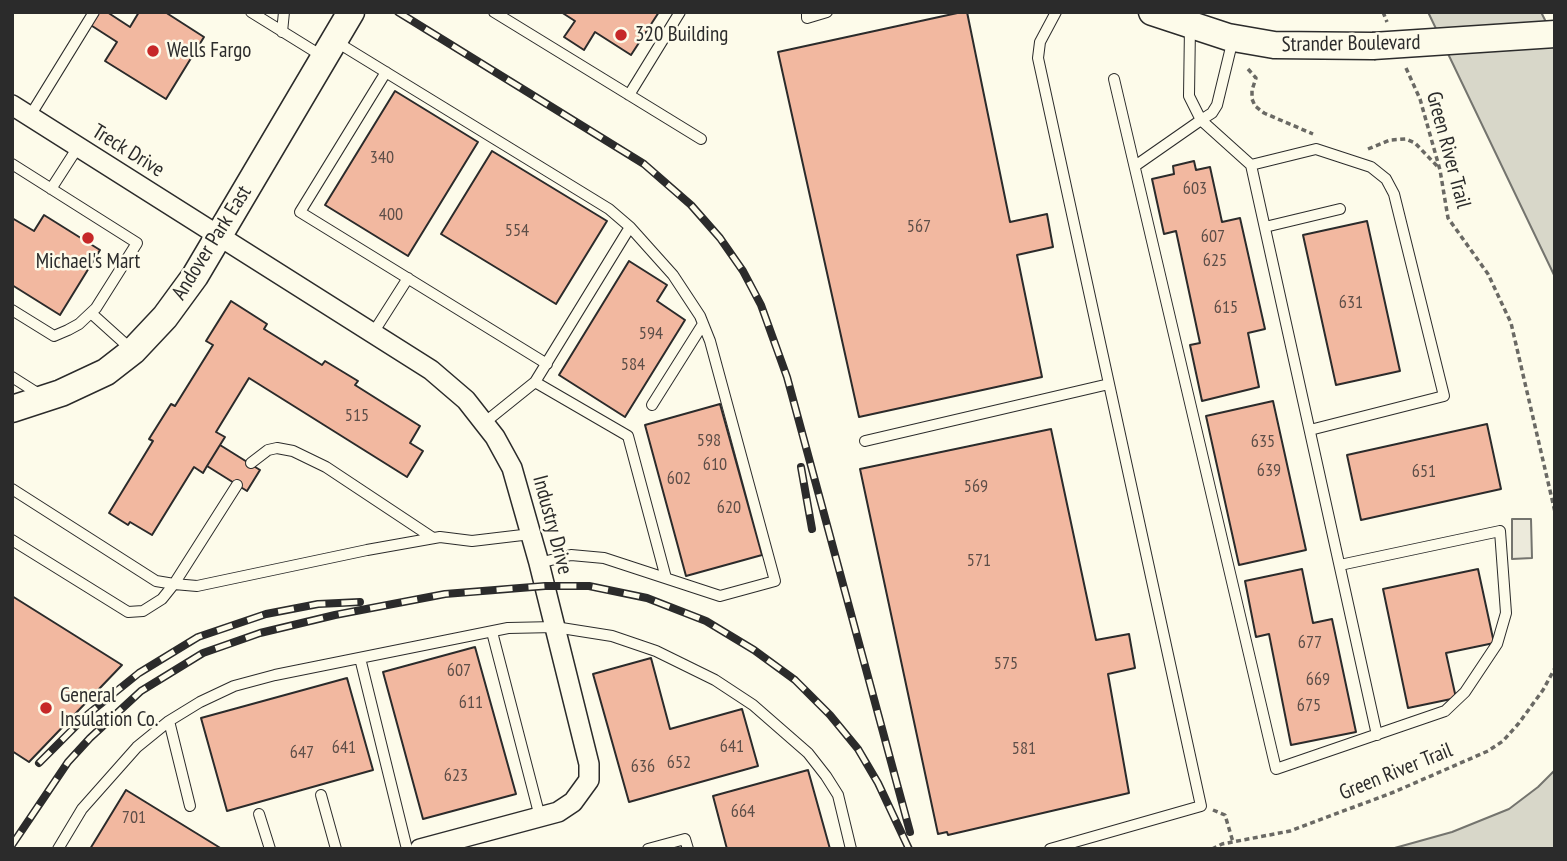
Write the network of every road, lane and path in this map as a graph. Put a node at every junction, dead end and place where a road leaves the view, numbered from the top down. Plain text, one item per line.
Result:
1 (94, 12) edge
2 (251, 12) edge
3 (284, 12) edge
4 (351, 12) edge
5 (494, 12) edge
6 (680, 12) edge
7 (807, 12) edge
8 (827, 12) edge
9 (1042, 12) edge
10 (1152, 12) edge
11 (1054, 15) edge
12 (1191, 19) edge
13 (282, 32) junction
14 (1555, 34) edge
15 (1233, 38) junction
16 (329, 49) junction
17 (1248, 69) dead end
18 (1407, 70) dead end
19 (386, 72) junction
20 (1114, 79) dead end
21 (629, 95) junction
22 (12, 105) edge
23 (30, 116) junction
24 (1201, 120) junction
25 (1322, 138) dead end
26 (701, 139) dead end
27 (78, 146) junction
28 (1357, 154) dead end
29 (12, 164) edge
30 (1251, 164) junction
31 (1135, 166) junction
32 (1440, 170) junction
33 (51, 189) junction
34 (1340, 209) dead end
35 (630, 227) junction
36 (1265, 227) junction
37 (219, 235) junction
38 (408, 278) junction
39 (12, 310) edge
40 (91, 313) junction
41 (703, 324) junction
42 (373, 333) junction
43 (133, 351) junction
44 (547, 364) junction
45 (12, 377) edge
46 (535, 382) junction
47 (1109, 384) junction
48 (45, 398) junction
49 (652, 405) dead end
50 (12, 409) edge
51 (484, 423) junction
52 (1310, 430) junction
53 (865, 441) dead end
54 (251, 464) dead end
55 (237, 485) dead end
56 (12, 489) edge
57 (1555, 512) edge
58 (531, 534) junction
59 (433, 538) junction
60 (12, 540) edge
61 (539, 563) junction
62 (1340, 565) junction
63 (666, 579) junction
64 (174, 584) junction
65 (555, 627) junction
66 (492, 632) junction
67 (360, 658) junction
68 (1555, 668) edge
69 (169, 721) junction
70 (1377, 735) junction
71 (321, 795) dead end
72 (190, 806) dead end
73 (1201, 806) junction
74 (259, 814) dead end
75 (540, 817) junction
76 (1233, 842) junction
77 (1223, 847) edge
78 (58, 849) edge
79 (270, 849) edge
80 (336, 849) edge
81 (407, 849) edge
82 (419, 849) edge
83 (648, 849) edge
84 (688, 849) edge
85 (851, 849) edge
86 (1050, 849) edge
87 (1212, 849) edge

1 - 23 lane
2 - 13 lane
3 - 13 lane
4 - 16 street, Andover Park East
5 - 21 lane
6 - 21 lane
7 - 8 lane
9 - 11 lane
10 - 12 street, Strander Boulevard
11 - 47 lane
12 - 15 street, Strander Boulevard
12 - 24 lane
13 - 16 lane
14 - 15 street, Strander Boulevard, bridge
15 - 24 lane
16 - 19 lane
16 - 37 street, Andover Park East
17 - 25 path
18 - 32 path, Green River Trail
19 - 35 lane
19 - 38 lane
20 - 31 lane
21 - 26 lane
22 - 23 street, Treck Drive
23 - 27 street, Treck Drive
24 - 30 lane
24 - 31 lane
27 - 33 lane
27 - 37 street, Treck Drive
28 - 32 path
29 - 33 lane
30 - 36 lane
30 - 52 lane
31 - 70 lane
32 - 57 path, Green River Trail
33 - 40 lane
34 - 36 lane
35 - 41 lane
35 - 44 lane
36 - 52 lane
37 - 42 street, Industry Drive
37 - 43 street, Andover Park East
38 - 42 lane
38 - 44 lane
39 - 40 lane
40 - 43 lane
41 - 49 lane
41 - 63 lane
42 - 51 street, Industry Drive
43 - 48 street, Andover Park East
44 - 46 lane
45 - 48 lane
46 - 51 lane
46 - 63 lane
47 - 53 lane
47 - 73 lane
48 - 50 street, Andover Park East
51 - 58 street, Industry Drive
52 - 62 lane
54 - 59 lane
55 - 64 lane
56 - 64 lane
58 - 59 lane
58 - 61 street, Industry Drive
59 - 64 lane
60 - 64 lane
61 - 63 lane
61 - 65 street, Industry Drive
62 - 70 lane
62 - 70 lane
65 - 66 lane
65 - 75 street, Industry Drive
65 - 85 lane
66 - 67 lane
66 - 75 lane
67 - 69 lane
67 - 81 lane
68 - 76 path, Green River Trail
69 - 72 lane
69 - 78 lane
71 - 80 lane
73 - 76 path
73 - 86 lane
74 - 79 lane
75 - 82 street, Industry Drive
76 - 77 path, Green River Trail
77 - 87 path, Green River Trail
83 - 84 lane

